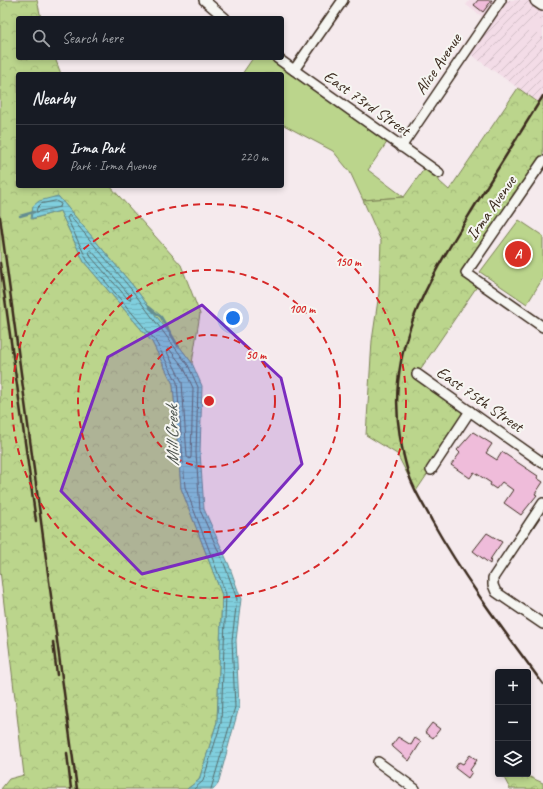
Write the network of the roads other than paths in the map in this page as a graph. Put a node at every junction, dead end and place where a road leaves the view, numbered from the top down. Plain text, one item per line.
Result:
1 (204, 0) edge
2 (343, 0) edge
3 (501, 0) edge
4 (537, 0) edge
5 (543, 4) edge
6 (223, 16) edge
7 (280, 60) edge
8 (294, 70) junction
9 (401, 147) junction
10 (543, 162) edge
11 (439, 173) dead end
12 (543, 327) edge
13 (417, 374) dead end
14 (470, 412) junction
15 (543, 463) edge
16 (431, 470) dead end
17 (543, 503) edge
18 (543, 624) edge
19 (378, 762) dead end
20 (415, 789) edge

1 - 6 street
2 - 8 street
3 - 9 street, Alice Avenue
4 - 5 main road
7 - 8 street, East 73rd Street
8 - 9 street, East 73rd Street
9 - 11 street, East 73rd Street
10 - 12 street, Irma Avenue
13 - 14 street, East 75th Street
14 - 15 street, East 75th Street
14 - 16 street
17 - 18 street
19 - 20 street

